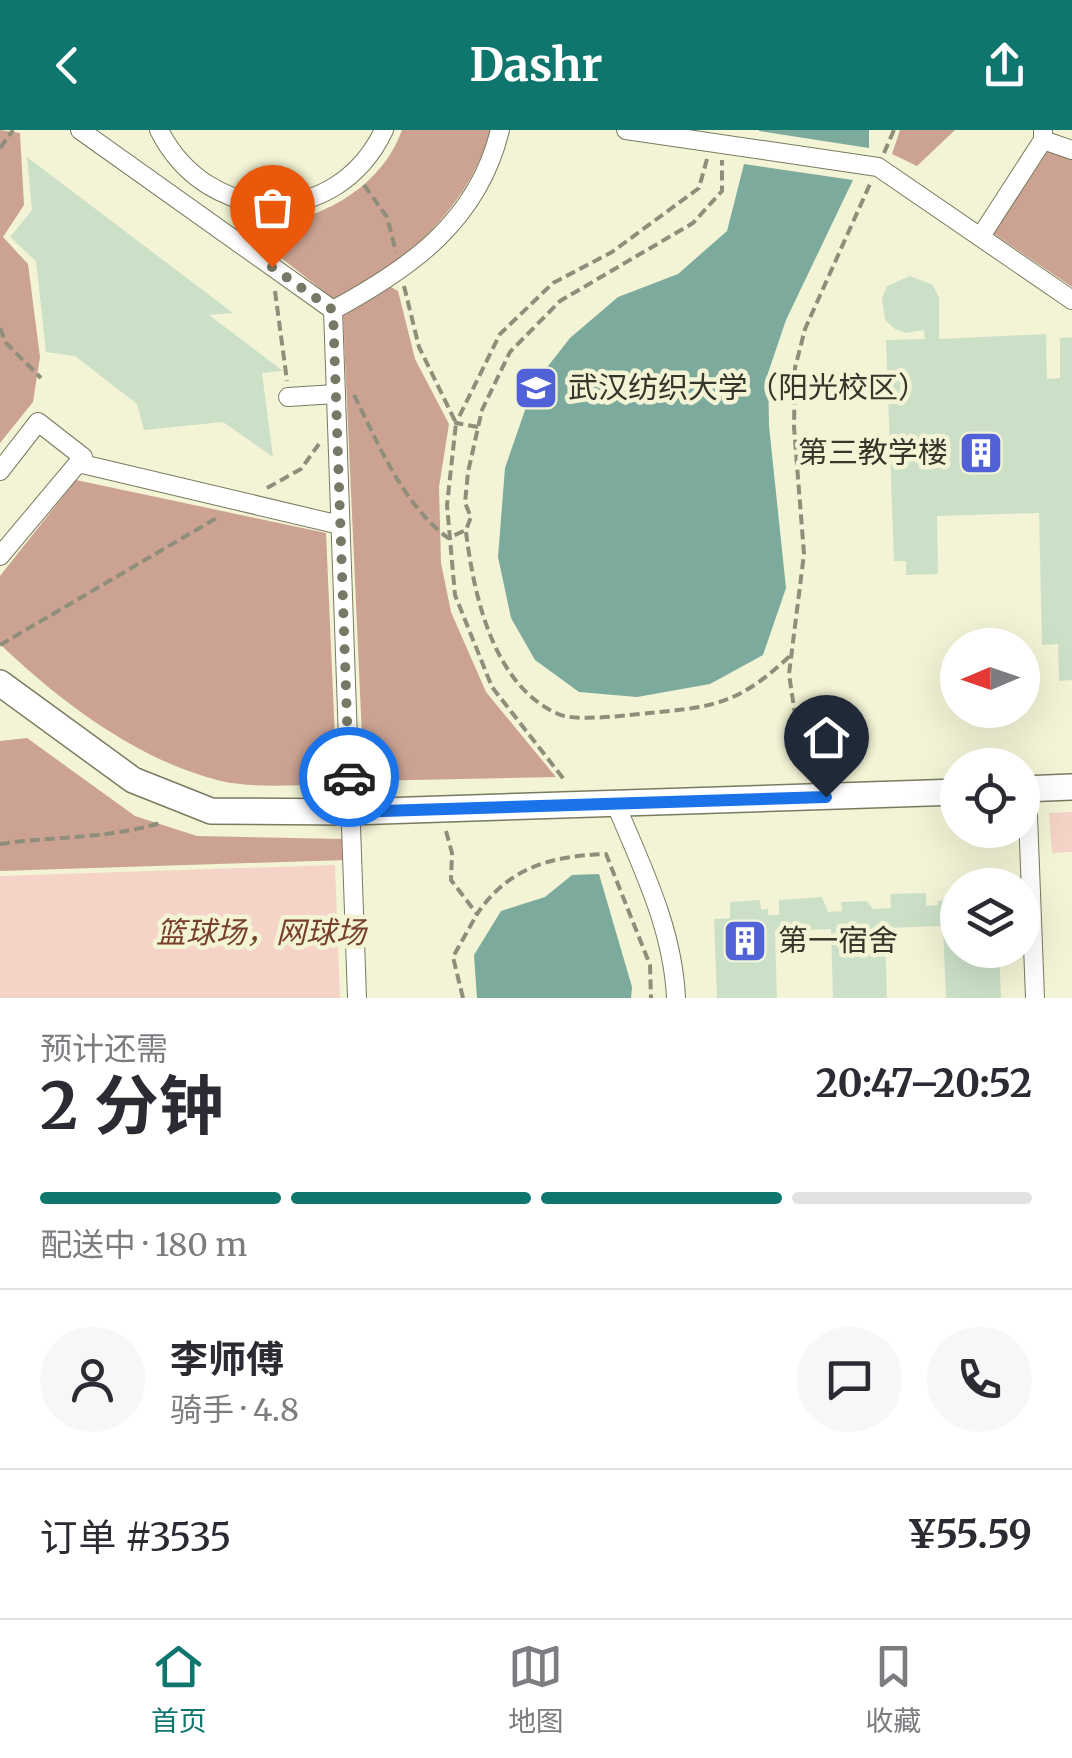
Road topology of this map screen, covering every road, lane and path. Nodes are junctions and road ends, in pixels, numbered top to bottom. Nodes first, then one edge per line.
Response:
1 (13, 130) edge
2 (80, 130) edge
3 (158, 130) edge
4 (384, 130) edge
5 (500, 130) edge
6 (626, 130) edge
7 (894, 130) edge
8 (1043, 135) edge
9 (717, 144) junction
10 (0, 148) edge
11 (1072, 150) edge
12 (878, 167) junction
13 (353, 170) junction
14 (981, 236) junction
15 (272, 267) junction
16 (401, 274) junction
17 (1072, 300) edge
18 (333, 310) junction
19 (0, 328) edge
20 (41, 378) dead end
21 (288, 390) joint
22 (344, 394) junction
23 (456, 424) junction
24 (478, 427) junction
25 (318, 430) dead end
26 (78, 464) junction
27 (0, 471) edge
28 (242, 502) junction
29 (340, 525) junction
30 (466, 530) junction
31 (448, 538) junction
32 (0, 556) edge
33 (0, 645) edge
34 (792, 654) junction
35 (0, 683) edge
36 (1072, 788) edge
37 (1040, 789) edge
38 (940, 793) edge
39 (826, 797) junction
40 (616, 805) junction
41 (584, 806) junction
42 (440, 810) junction
43 (350, 812) junction
44 (160, 822) dead end
45 (0, 844) edge
46 (1028, 848) edge
47 (477, 914) junction
48 (357, 998) edge
49 (462, 998) edge
50 (651, 998) edge
51 (676, 998) edge
52 (1035, 998) edge

1 - 10 path
2 - 15 street
3 - 13 street
4 - 13 street
5 - 16 street
6 - 9 street
7 - 12 path
8 - 11 street
8 - 14 street
9 - 12 street
9 - 23 path
9 - 24 path
12 - 14 street
12 - 34 path
13 - 16 path
14 - 17 street
15 - 18 street
15 - 21 path
16 - 18 street
16 - 23 path
18 - 22 street
19 - 20 path
21 - 22 street
22 - 29 street
22 - 31 path
23 - 24 path
23 - 31 path
24 - 30 path
25 - 28 path
26 - 27 street
26 - 28 street
26 - 32 street
28 - 29 street
28 - 33 path
29 - 43 street
30 - 31 path
30 - 34 path
31 - 41 path
34 - 39 path
35 - 43 main road
36 - 37 main road
38 - 39 main road
39 - 40 main road
40 - 41 main road
40 - 51 street
41 - 42 main road
42 - 43 main road
42 - 47 path
43 - 48 street
44 - 45 path
46 - 52 street
47 - 49 path
47 - 50 path

